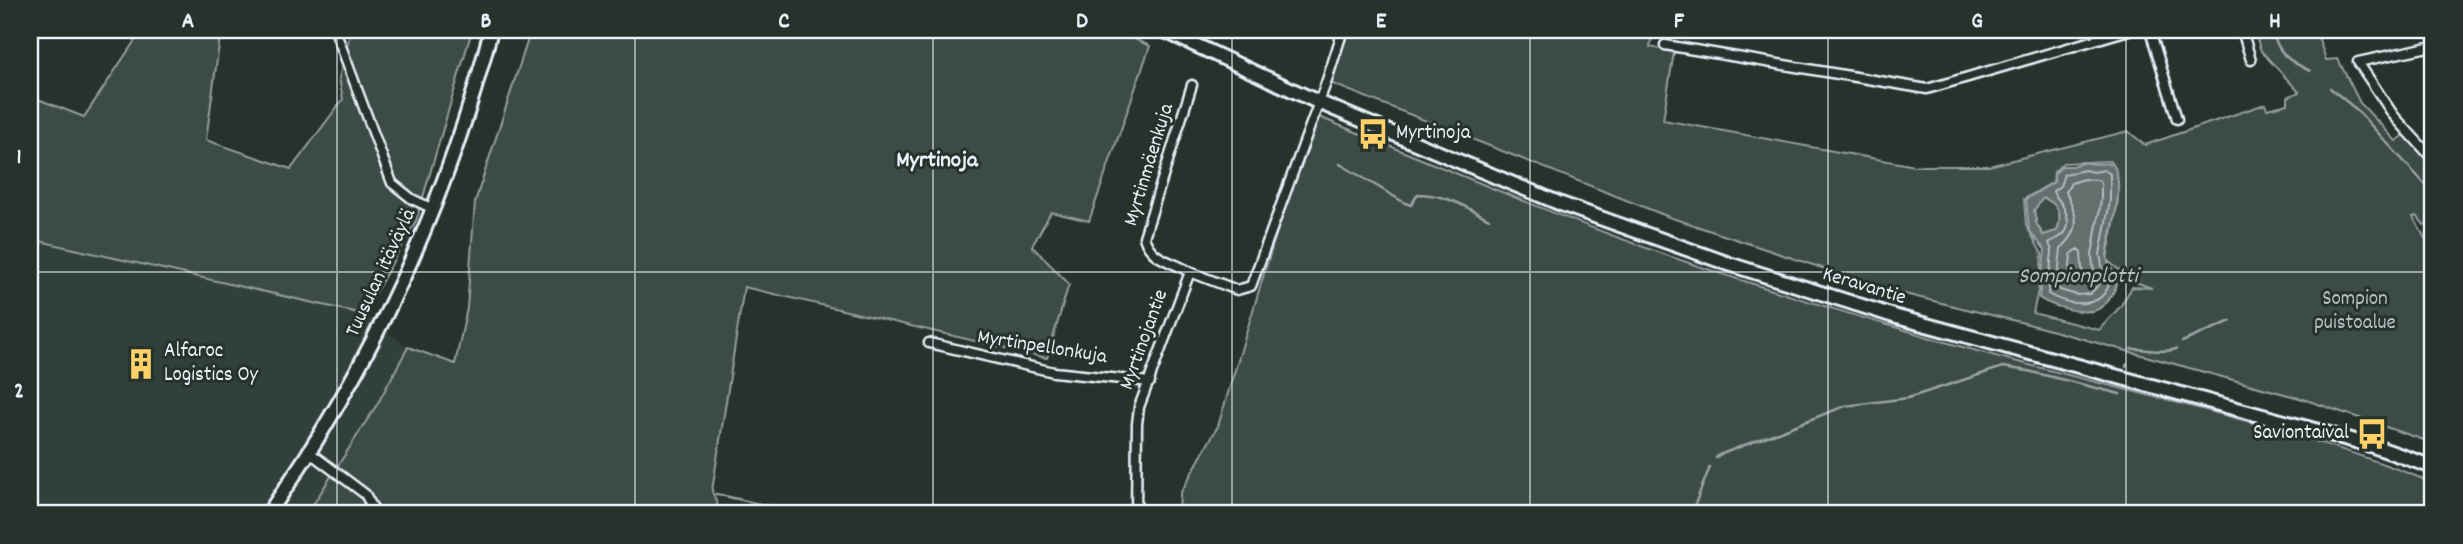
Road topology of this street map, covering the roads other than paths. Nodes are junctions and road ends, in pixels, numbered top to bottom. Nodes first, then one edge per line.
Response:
1 (335, 30) edge
2 (491, 30) edge
3 (1163, 30) edge
4 (1343, 30) edge
5 (2129, 30) edge
6 (2150, 30) edge
7 (2242, 30) edge
8 (1665, 46) dead end
9 (2433, 47) edge
10 (2251, 60) dead end
11 (1192, 85) dead end
12 (1318, 102) junction
13 (2177, 119) dead end
14 (2433, 159) edge
15 (433, 209) junction
16 (1190, 272) junction
17 (929, 344) dead end
18 (1150, 382) junction
19 (309, 452) junction
20 (2433, 468) edge
21 (268, 514) edge
22 (376, 514) edge
23 (1136, 514) edge

1 - 15 street
2 - 15 main road, Tuusulan itäväylä
3 - 12 main road, Keravantie
4 - 12 street
5 - 8 street
6 - 13 street
7 - 10 street
9 - 14 street
11 - 16 street, Myrtinmäenkuja
12 - 16 street, Myrtinojantie
12 - 20 main road, Keravantie
15 - 19 main road, Tuusulan itäväylä
16 - 18 street, Myrtinojantie
17 - 18 street, Myrtinpellonkuja
18 - 23 street, Myrtinojantie
19 - 21 main road, Tuusulan itäväylä
19 - 22 street

